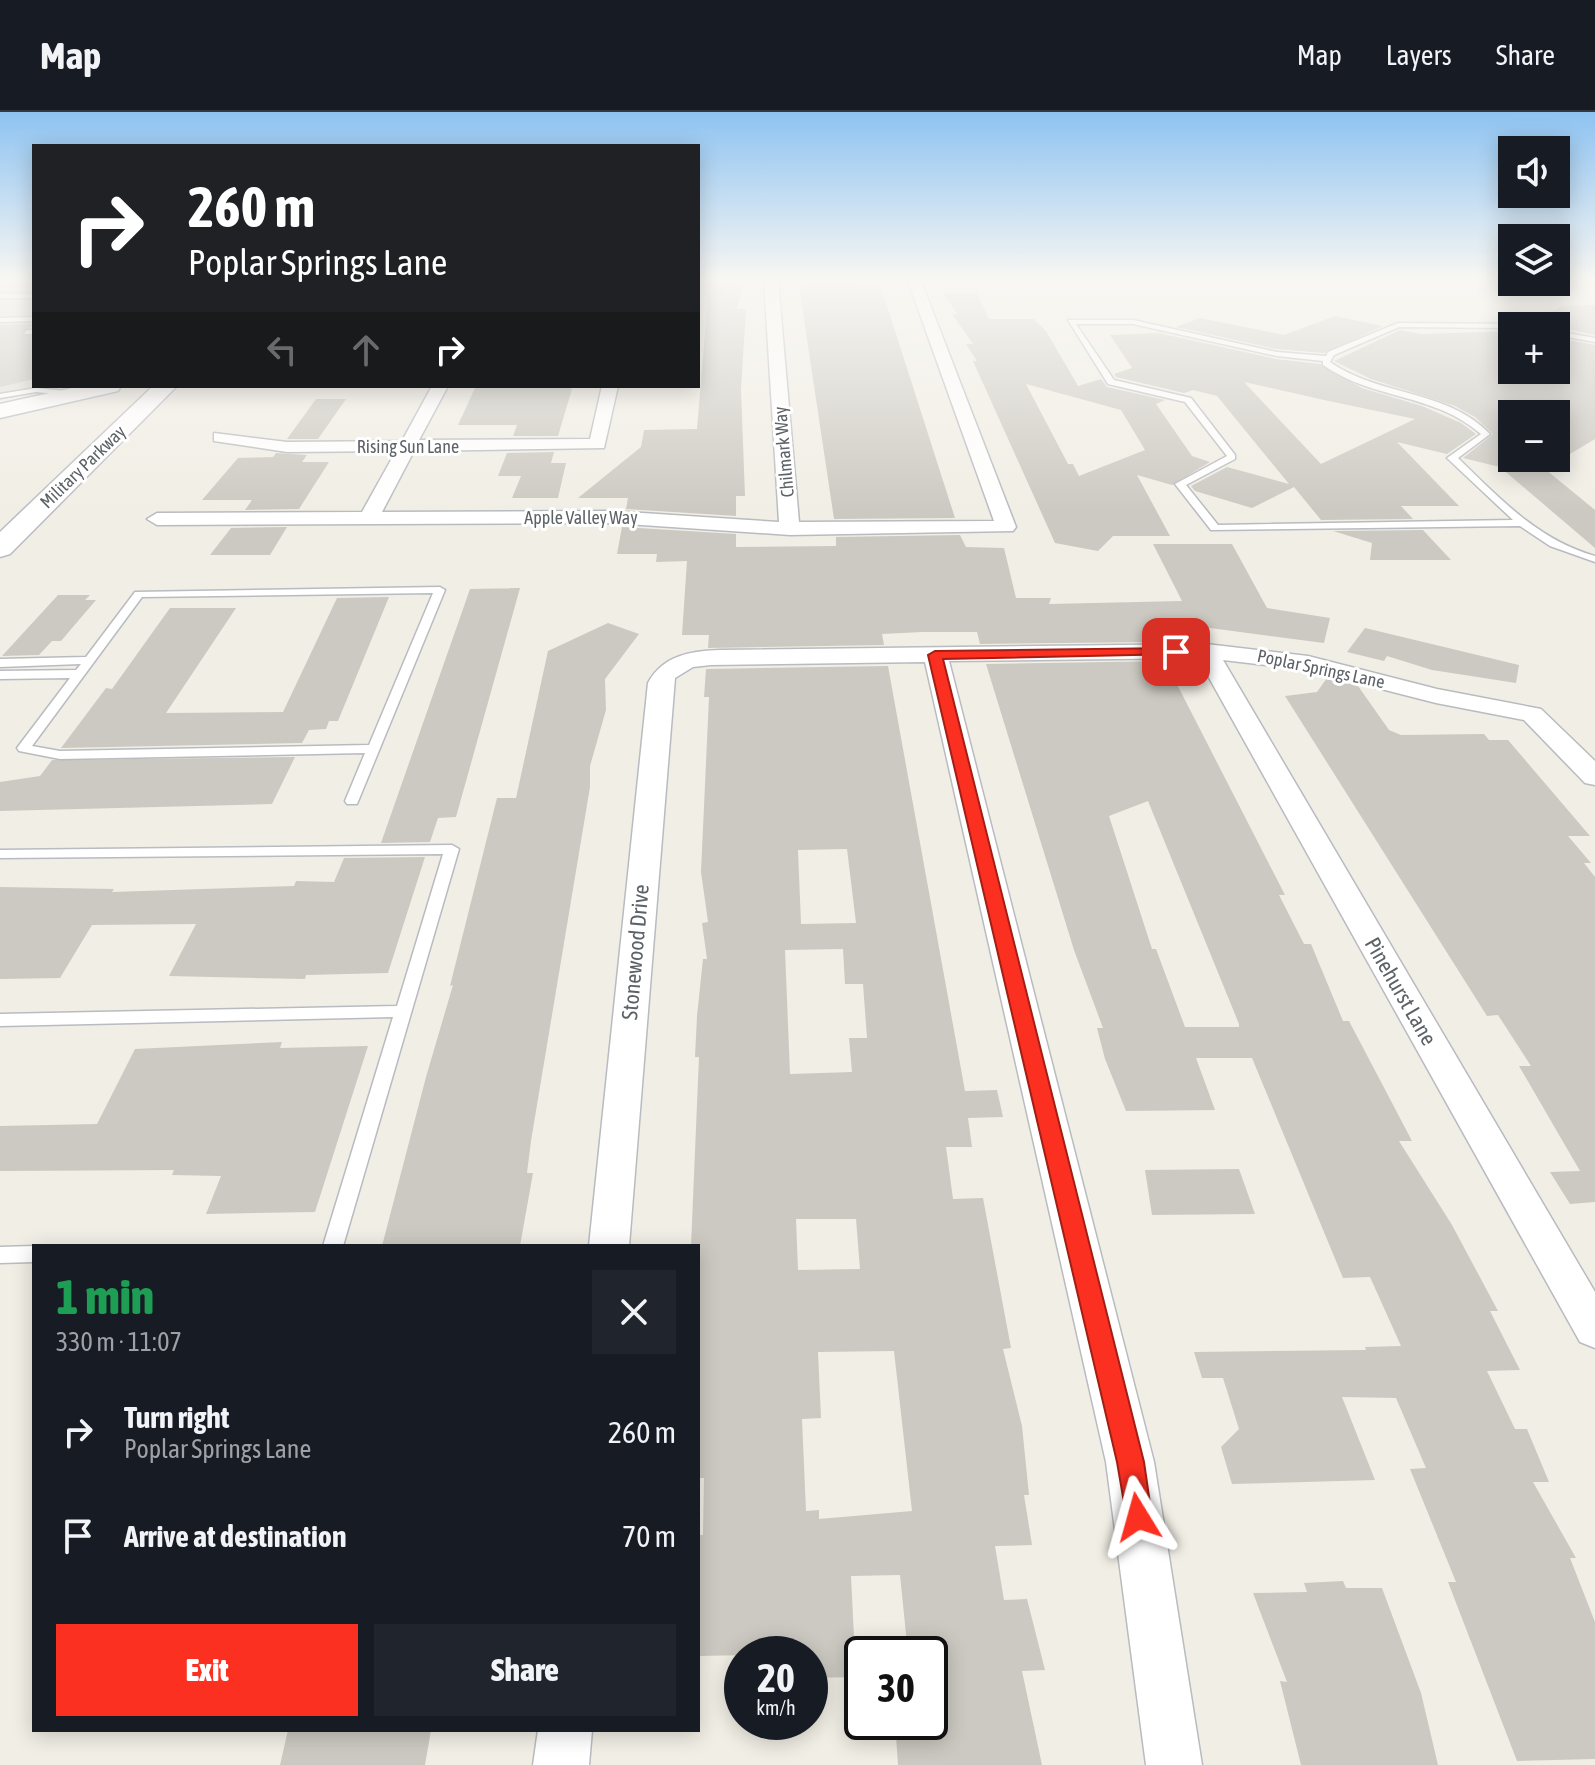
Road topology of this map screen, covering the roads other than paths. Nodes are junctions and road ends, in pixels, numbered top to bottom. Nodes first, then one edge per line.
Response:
1 (777, 358) edge
2 (944, 358) edge
3 (1095, 358) edge
4 (1319, 358) edge
5 (1328, 359) joint
6 (129, 388) edge
7 (164, 388) edge
8 (439, 388) edge
9 (610, 388) edge
10 (76, 394) junction
11 (0, 396) edge
12 (110, 397) edge
13 (0, 411) edge
14 (220, 437) dead end
15 (407, 447) junction
16 (157, 519) dead end
17 (368, 519) junction
18 (1524, 523) junction
19 (790, 529) junction
20 (0, 548) edge
21 (1595, 559) edge
22 (1206, 651) junction
23 (935, 655) junction
24 (89, 660) junction
25 (0, 663) edge
26 (676, 665) joint
27 (79, 674) junction
28 (0, 675) edge
29 (374, 749) junction
30 (1595, 777) edge
31 (352, 801) dead end
32 (0, 854) edge
33 (403, 1011) junction
34 (0, 1020) edge
35 (334, 1244) edge
36 (609, 1244) edge
37 (32, 1254) edge
38 (0, 1255) edge
39 (1595, 1330) edge
40 (565, 1732) edge
41 (561, 1765) edge
42 (1174, 1765) edge

1 - 19 street, Chilmark Way
2 - 19 street, Apple Valley Way
3 - 18 lane
4 - 5 lane
5 - 18 lane
6 - 12 main road, Military Parkway
7 - 20 main road, Military Parkway
8 - 15 street
9 - 15 street, Rising Sun Lane
10 - 11 lane
10 - 12 main road
10 - 13 main road
14 - 15 street, Rising Sun Lane
15 - 17 street
16 - 17 street, Apple Valley Way
17 - 19 street, Apple Valley Way
18 - 21 lane
22 - 23 street, Poplar Springs Lane
22 - 30 street, Poplar Springs Lane
22 - 39 street, Pinehurst Lane
23 - 26 street, Poplar Springs Lane
23 - 42 street
24 - 25 lane
24 - 27 lane
24 - 29 lane
26 - 36 street, Stonewood Drive
27 - 28 lane
27 - 29 lane
29 - 31 lane
32 - 33 lane
33 - 34 lane
33 - 35 lane
37 - 38 lane
40 - 41 street

